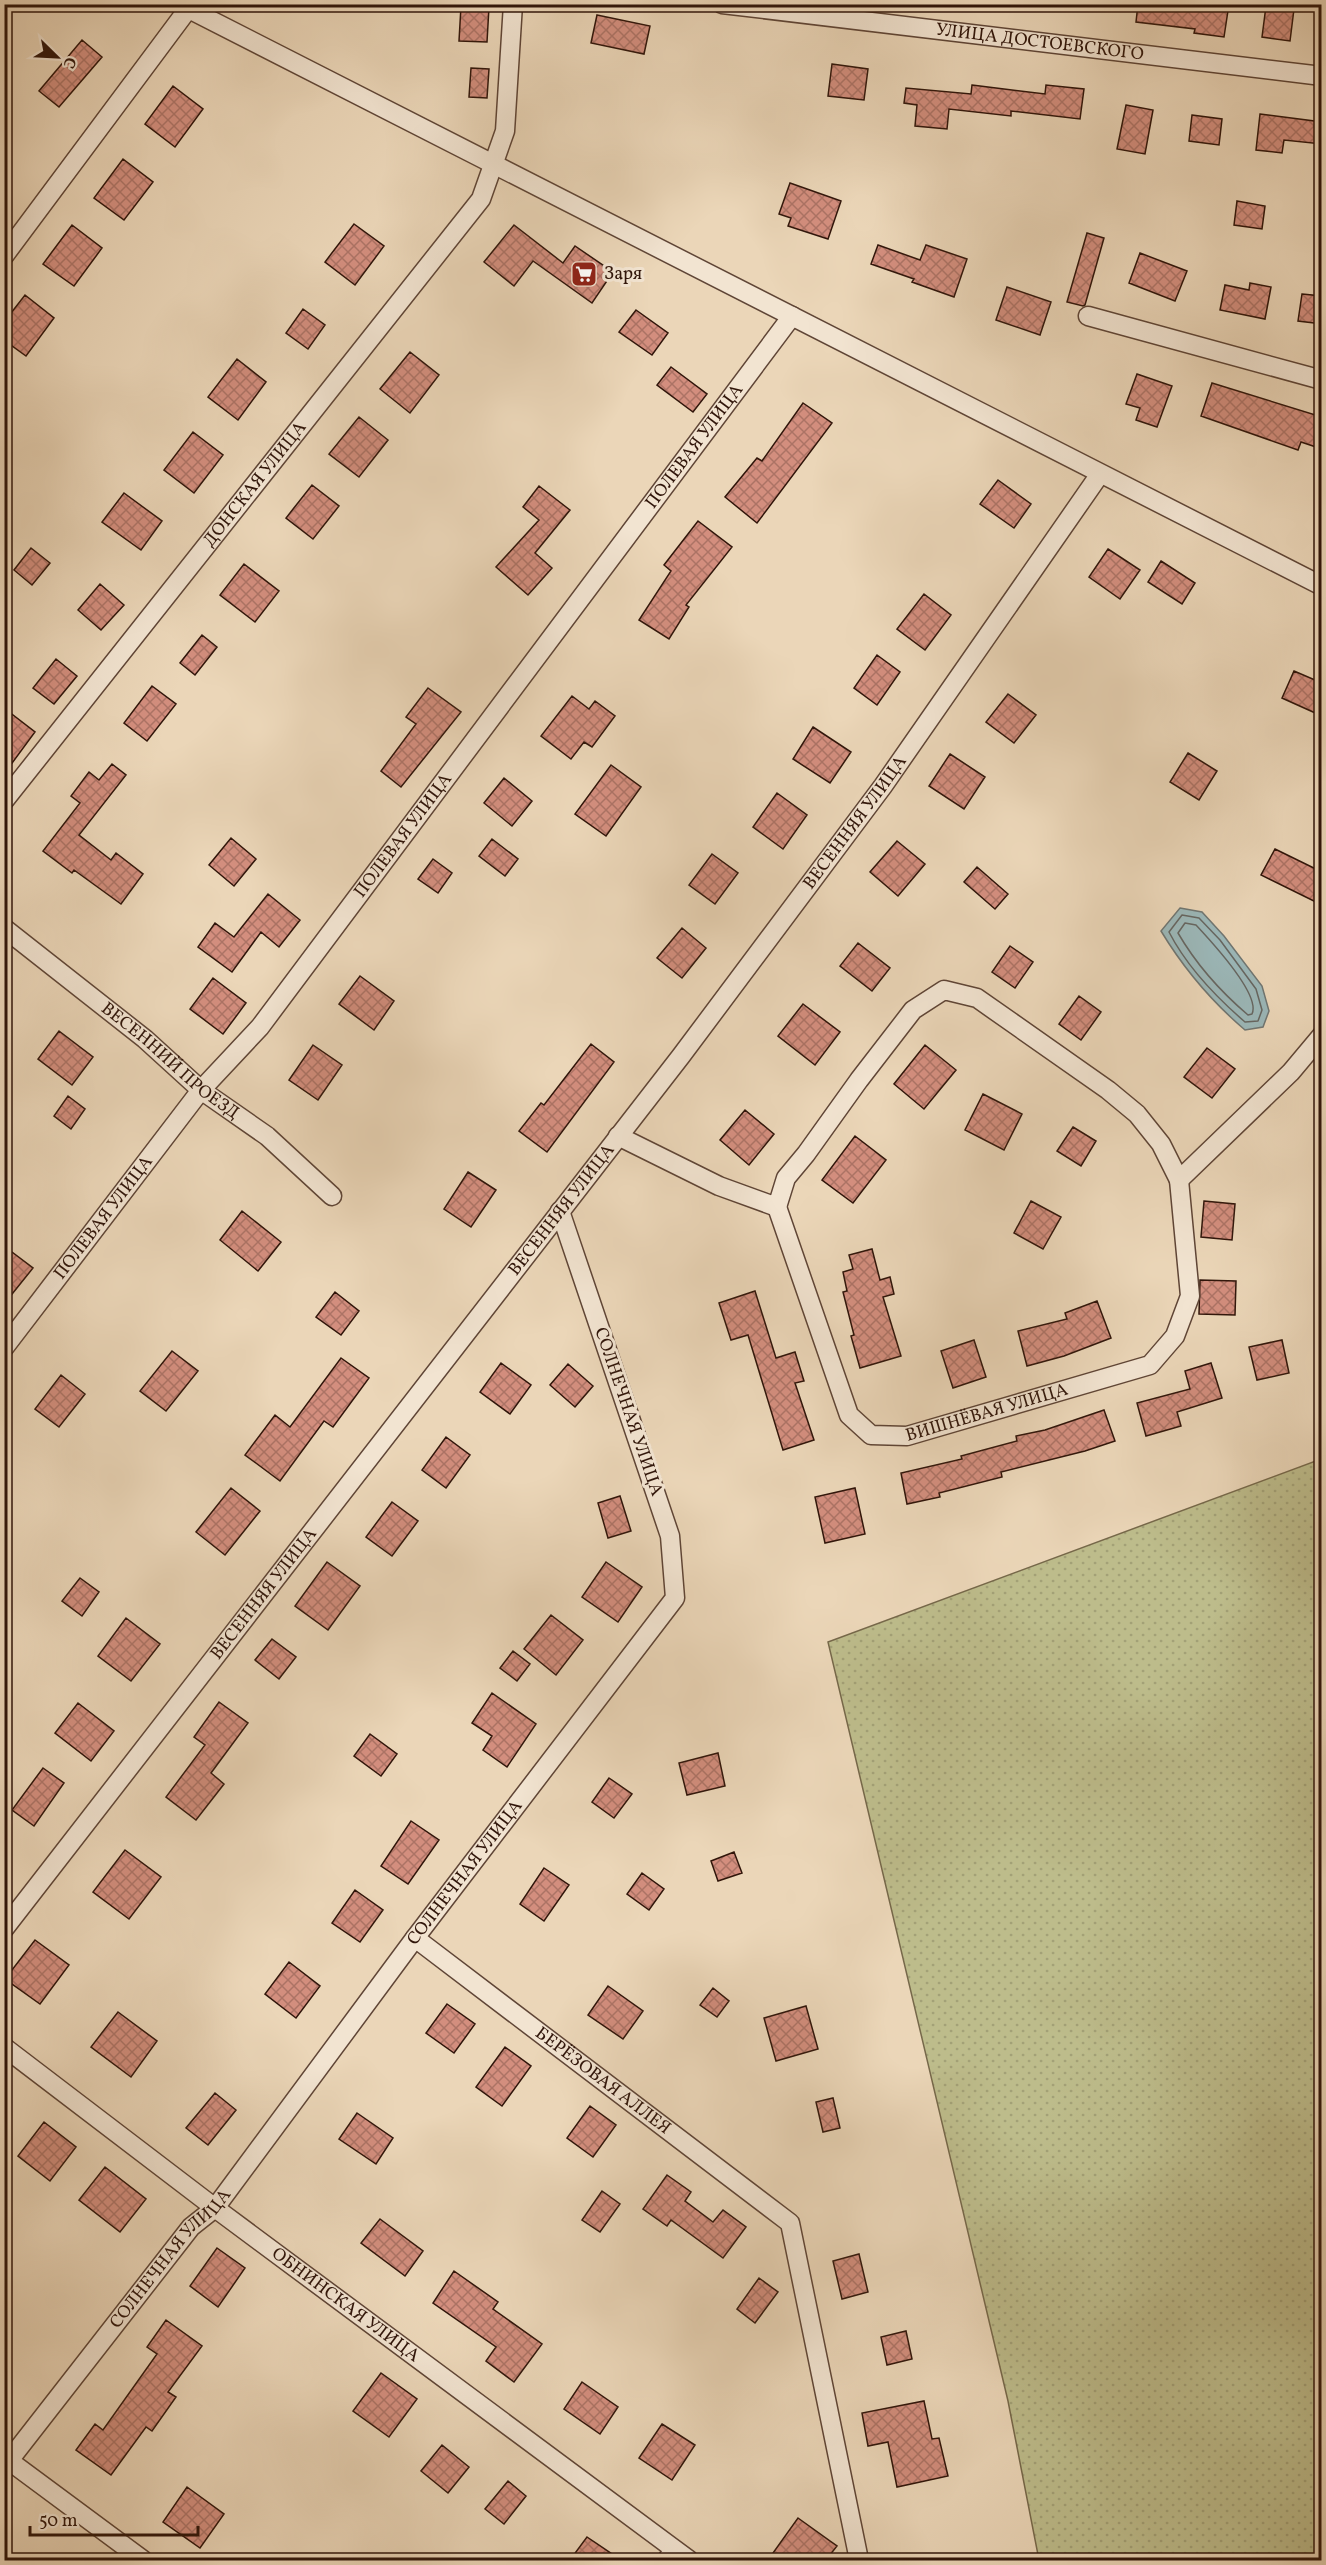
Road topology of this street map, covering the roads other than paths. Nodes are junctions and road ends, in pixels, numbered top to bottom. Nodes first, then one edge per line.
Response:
1 (513, 4) edge
2 (722, 4) edge
3 (183, 7) edge
4 (1322, 76) edge
5 (494, 165) junction
6 (4, 256) edge
7 (792, 316) junction
8 (1088, 316) dead end
9 (1322, 380) edge
10 (1100, 474) junction
11 (1322, 586) edge
12 (4, 801) edge
13 (4, 928) edge
14 (1322, 1035) edge
15 (201, 1090) junction
16 (618, 1136) junction
17 (1179, 1180) junction
18 (332, 1196) dead end
19 (777, 1207) junction
20 (560, 1211) junction
21 (4, 1348) edge
22 (4, 1929) edge
23 (415, 1938) junction
24 (4, 2047) edge
25 (215, 2208) junction
26 (6, 2462) edge
27 (666, 2554) edge
28 (143, 2560) edge
29 (689, 2560) edge
30 (859, 2560) edge

1 - 5 street, ДОНСКАЯ УЛИЦА
2 - 4 street, УЛИЦА ДОСТОЕВСКОГО
3 - 5 street
3 - 6 street
5 - 7 street
5 - 12 street, ДОНСКАЯ УЛИЦА
7 - 10 street
7 - 15 street, ПОЛЕВАЯ УЛИЦА
8 - 9 street
10 - 11 street
10 - 16 street, ВЕСЕННЯЯ УЛИЦА
13 - 15 street, ВЕСЕННИЙ ПРОЕЗД
14 - 17 street
15 - 18 street, ВЕСЕННИЙ ПРОЕЗД
15 - 21 street, ПОЛЕВАЯ УЛИЦА
16 - 19 street
16 - 20 street, ВЕСЕННЯЯ УЛИЦА
17 - 19 street
17 - 19 street, ВИШНЁВАЯ УЛИЦА
20 - 22 street, ВЕСЕННЯЯ УЛИЦА
20 - 23 street, СОЛНЕЧНАЯ УЛИЦА
23 - 25 street, СОЛНЕЧНАЯ УЛИЦА
23 - 30 street, БЕРЁЗОВАЯ АЛЛЕЯ
24 - 25 street, ОБНИНСКАЯ УЛИЦА
25 - 26 street, СОЛНЕЧНАЯ УЛИЦА
25 - 27 street, ОБНИНСКАЯ УЛИЦА
26 - 28 street
27 - 29 street, ОБНИНСКАЯ УЛИЦА

